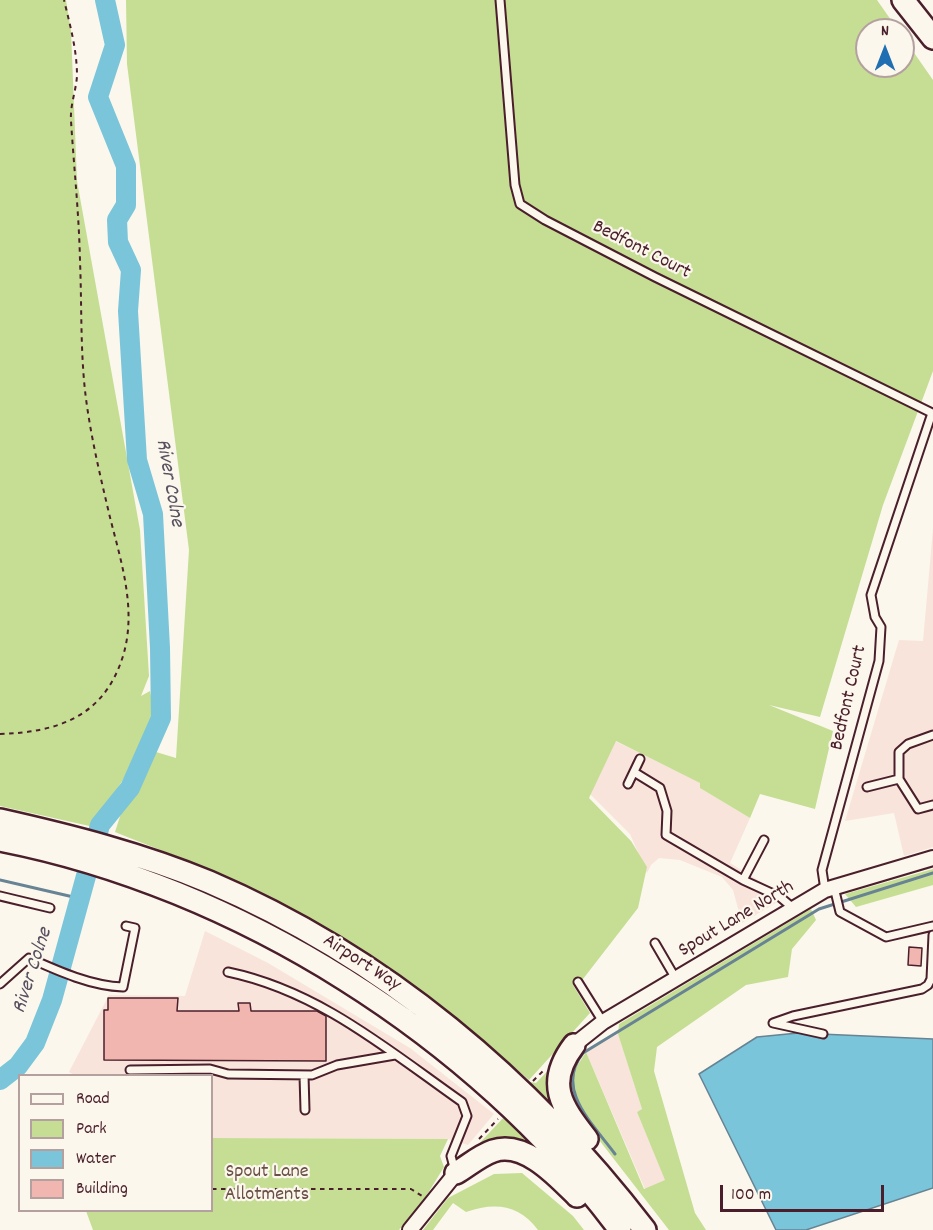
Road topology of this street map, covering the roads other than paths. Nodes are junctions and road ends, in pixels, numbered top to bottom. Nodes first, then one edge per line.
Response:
1 (500, 0) edge
2 (903, 0) edge
3 (920, 0) edge
4 (933, 16) edge
5 (933, 38) edge
6 (933, 412) edge
7 (933, 735) edge
8 (640, 759) dead end
9 (634, 772) junction
10 (899, 779) junction
11 (628, 784) dead end
12 (867, 787) dead end
13 (933, 805) edge
14 (0, 820) edge
15 (0, 840) edge
16 (764, 840) dead end
17 (80, 849) junction
18 (108, 858) junction
19 (933, 858) edge
20 (743, 880) junction
21 (832, 892) junction
22 (0, 896) edge
23 (50, 908) dead end
24 (793, 908) junction
25 (126, 926) dead end
26 (933, 926) edge
27 (933, 934) edge
28 (655, 943) dead end
29 (228, 972) dead end
30 (676, 979) junction
31 (578, 982) dead end
32 (0, 984) edge
33 (603, 1022) junction
34 (823, 1034) dead end
35 (574, 1045) joint
36 (395, 1055) junction
37 (130, 1070) dead end
38 (304, 1075) junction
39 (306, 1110) dead end
40 (456, 1173) junction
41 (617, 1227) edge
42 (410, 1230) edge
43 (646, 1230) edge

1 - 6 lane, Bedfont Court
2 - 5 main road
3 - 4 main road
6 - 21 lane, Bedfont Court
7 - 10 lane
8 - 9 lane
9 - 11 lane
9 - 20 lane
10 - 12 lane
10 - 13 lane
14 - 17 main road, Airport Way
15 - 17 main road, Airport Way
16 - 20 lane
17 - 18 main road, Airport Way
18 - 41 main road, Airport Way
18 - 43 main road, Airport Way
19 - 21 street, Spout Lane North
20 - 24 lane
21 - 24 street, Spout Lane North
21 - 26 lane, Bedfont Court
22 - 23 lane
24 - 30 street, Spout Lane North
25 - 32 lane
27 - 34 lane
28 - 30 lane
29 - 36 lane
30 - 33 street, Spout Lane North
31 - 33 lane
33 - 35 street, Spout Lane North
35 - 43 main road
36 - 38 lane
36 - 40 lane
37 - 38 lane
38 - 39 lane
40 - 41 main road
40 - 42 street

